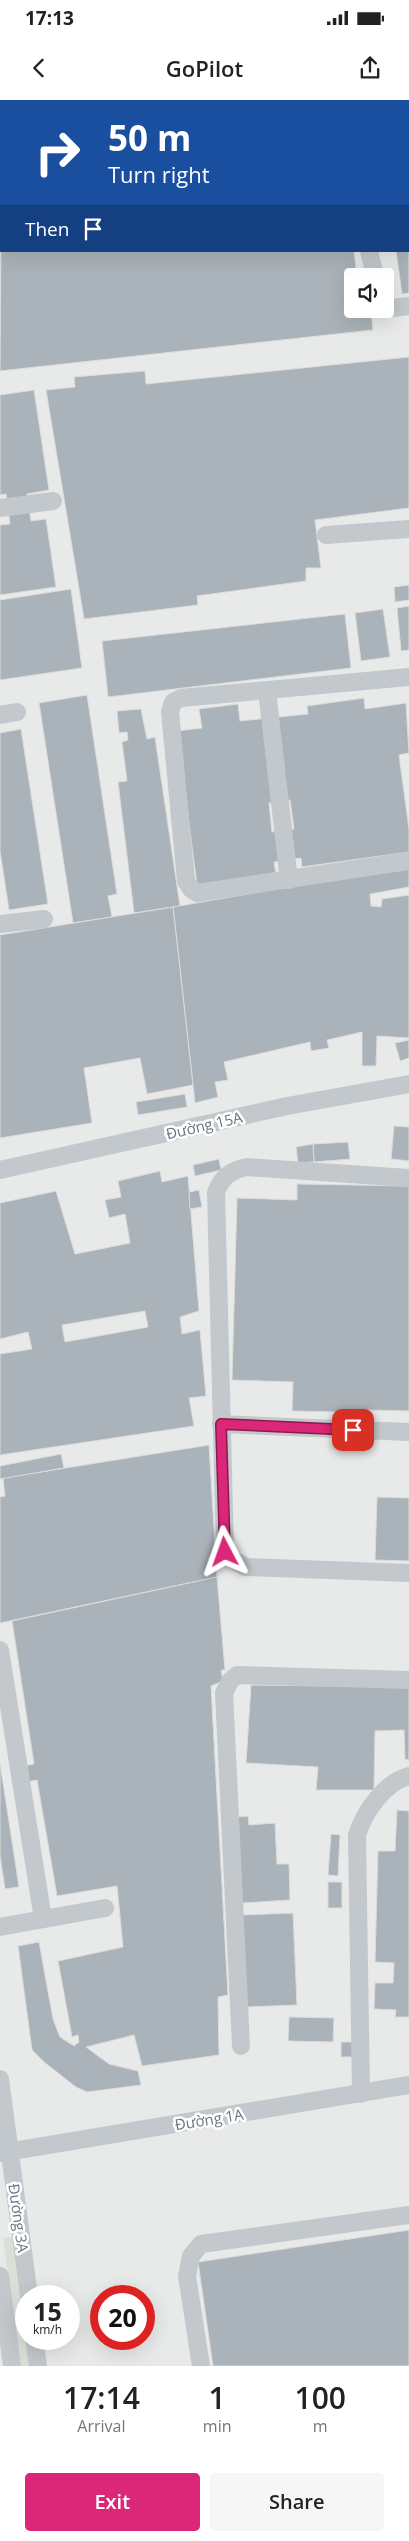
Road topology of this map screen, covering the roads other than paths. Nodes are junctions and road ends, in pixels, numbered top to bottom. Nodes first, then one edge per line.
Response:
1 (369, 252) edge
2 (373, 268) edge
3 (409, 306) edge
4 (394, 308) edge
5 (53, 501) dead end
6 (0, 508) edge
7 (409, 529) edge
8 (326, 535) dead end
9 (409, 677) edge
10 (267, 691) junction
11 (409, 860) edge
12 (289, 880) junction
13 (44, 919) dead end
14 (0, 924) edge
15 (409, 1084) edge
16 (0, 1170) edge
17 (409, 1178) edge
18 (221, 1424) junction
19 (409, 1432) edge
20 (409, 1573) edge
21 (0, 1650) edge
22 (409, 1680) edge
23 (6, 1724) edge
24 (409, 1776) edge
25 (106, 1908) dead end
26 (43, 1919) junction
27 (0, 1927) edge
28 (241, 2046) dead end
29 (0, 2080) edge
30 (409, 2085) edge
31 (361, 2094) junction
32 (5, 2152) edge
33 (409, 2215) edge
34 (0, 2280) edge
35 (27, 2285) edge
36 (36, 2350) edge
37 (12, 2366) edge
38 (38, 2366) edge
39 (201, 2366) edge

1 - 2 street
3 - 4 street
5 - 6 street
7 - 8 street
9 - 10 street
10 - 12 street
10 - 12 street
11 - 12 street
13 - 14 street
15 - 16 street, Đường 15A
17 - 18 street
18 - 19 street
18 - 20 street
21 - 23 street
22 - 28 street
23 - 26 street
24 - 31 street
25 - 26 street
26 - 27 street
29 - 32 street, Đường 3A
30 - 31 street, Đường 1A
31 - 32 street, Đường 1A
32 - 35 street, Đường 3A
33 - 39 street
34 - 37 street
36 - 38 street

